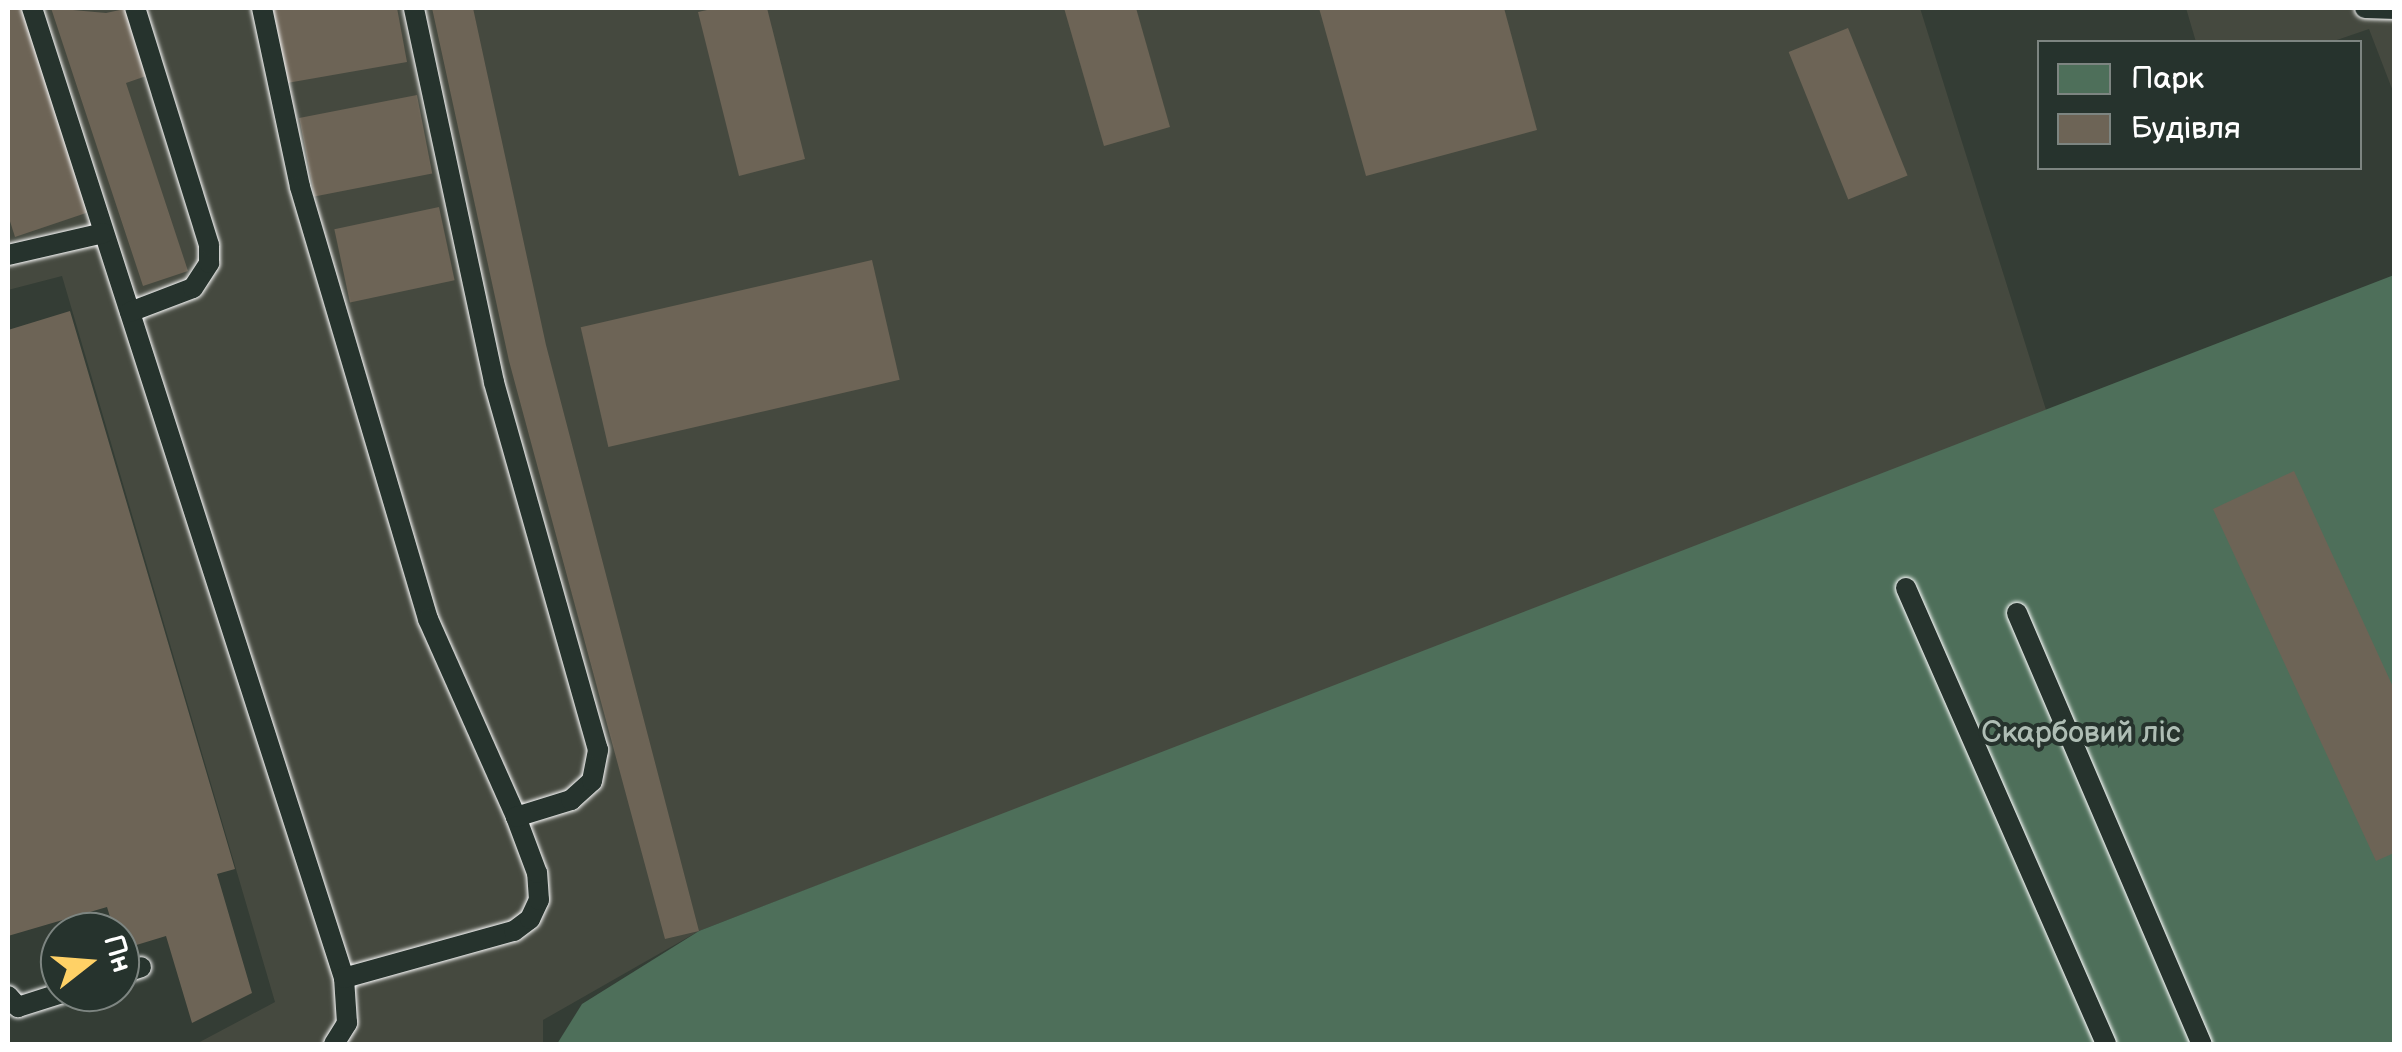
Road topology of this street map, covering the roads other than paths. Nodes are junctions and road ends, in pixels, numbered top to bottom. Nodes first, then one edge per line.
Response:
1 (32, 8) edge
2 (135, 8) edge
3 (262, 8) edge
4 (414, 8) edge
5 (2365, 8) edge
6 (2394, 9) edge
7 (104, 233) junction
8 (8, 255) edge
9 (130, 312) junction
10 (1906, 588) dead end
11 (2016, 614) dead end
12 (516, 816) junction
13 (344, 978) junction
14 (8, 996) edge
15 (40, 1000) edge
16 (334, 1044) edge
17 (2106, 1044) edge
18 (2202, 1044) edge

1 - 7 lane
2 - 9 lane
3 - 12 lane
4 - 12 lane
5 - 6 lane
7 - 8 lane
7 - 9 lane
9 - 13 lane
10 - 17 lane
11 - 18 lane
12 - 13 lane
13 - 16 lane
14 - 15 lane

